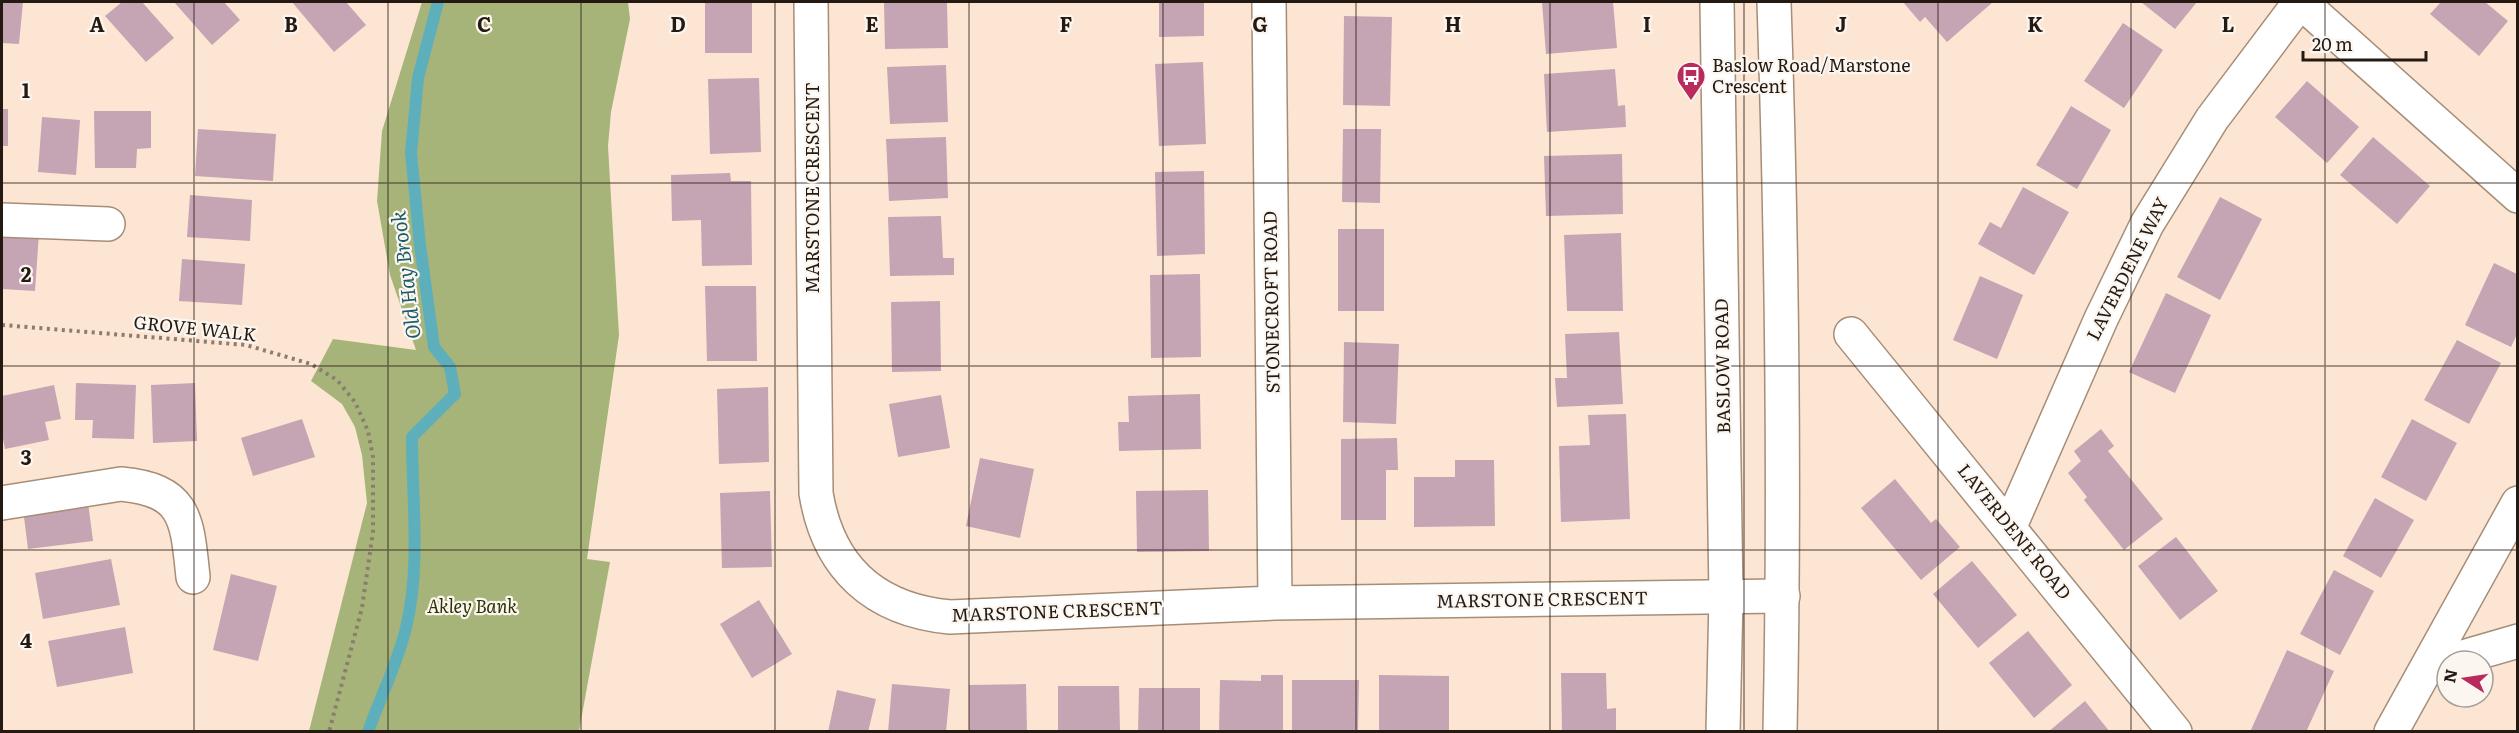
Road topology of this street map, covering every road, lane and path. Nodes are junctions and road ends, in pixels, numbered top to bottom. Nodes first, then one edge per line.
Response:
1 (811, 2) edge
2 (1269, 2) edge
3 (1717, 2) edge
4 (1774, 2) edge
5 (2301, 2) edge
6 (2517, 196) edge
7 (2, 220) edge
8 (108, 224) dead end
9 (2, 325) edge
10 (1851, 334) dead end
11 (2517, 502) edge
12 (2, 503) edge
13 (2010, 526) junction
14 (193, 577) dead end
15 (1783, 596) junction
16 (1726, 597) junction
17 (1275, 603) junction
18 (2517, 641) edge
19 (2448, 649) edge
20 (2489, 649) edge
21 (2435, 671) edge
22 (330, 732) edge
23 (1723, 732) edge
24 (1780, 732) edge
25 (2175, 732) edge
26 (2391, 732) edge

1 - 17 street, MARSTONE CRESCENT
2 - 17 street, STONECROFT ROAD
3 - 16 street, BASLOW ROAD
4 - 15 street
5 - 6 street
5 - 13 street, LAVERDENE WAY
7 - 8 street
9 - 22 path, GROVE WALK
10 - 13 street, LAVERDENE ROAD
11 - 19 street
12 - 14 street
13 - 25 street, LAVERDENE ROAD
15 - 16 street, MARSTONE CRESCENT
15 - 24 street
16 - 17 street, MARSTONE CRESCENT
16 - 23 street, BASLOW ROAD
18 - 20 street
21 - 26 street

